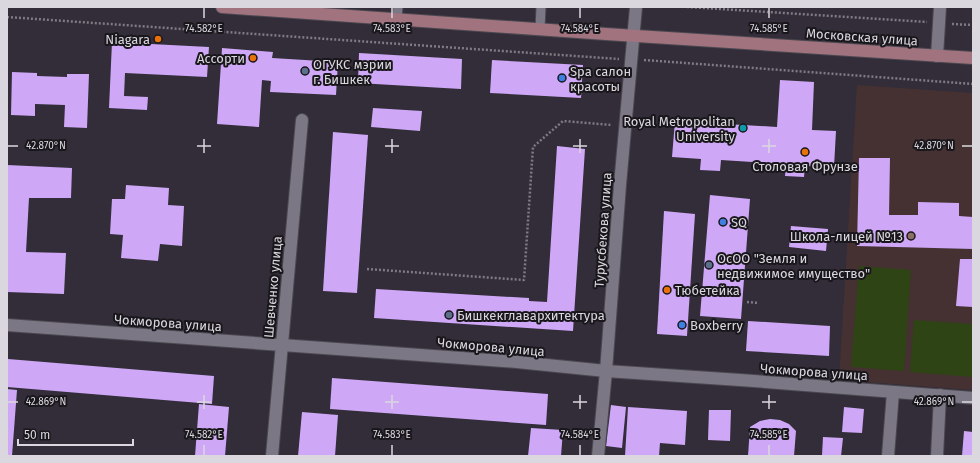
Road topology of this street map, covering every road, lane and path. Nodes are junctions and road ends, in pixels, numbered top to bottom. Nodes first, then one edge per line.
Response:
1 (222, 7) edge
2 (398, 7) edge
3 (541, 7) edge
4 (636, 7) edge
5 (687, 7) edge
6 (940, 7) edge
7 (7, 17) edge
8 (397, 19) junction
9 (939, 23) junction
10 (973, 25) edge
11 (540, 29) junction
12 (634, 36) junction
13 (937, 56) junction
14 (973, 58) edge
15 (632, 60) junction
16 (973, 84) edge
17 (302, 120) dead end
18 (625, 126) junction
19 (367, 269) dead end
20 (747, 302) dead end
21 (759, 303) dead end
22 (7, 325) edge
23 (282, 345) junction
24 (606, 371) junction
25 (893, 392) junction
26 (940, 396) junction
27 (973, 398) edge
28 (272, 456) edge
29 (598, 456) edge
30 (888, 456) edge
31 (937, 456) edge

1 - 8 main road, Московская улица
2 - 8 lane
3 - 11 lane
4 - 12 street, Турусбекова улица
5 - 9 path
6 - 9 street
7 - 15 path
8 - 11 main road, Московская улица
9 - 10 path
9 - 13 street
11 - 12 main road, Московская улица
12 - 13 main road, Московская улица
12 - 15 street, Турусбекова улица
13 - 14 main road, Московская улица
15 - 16 path
15 - 18 street, Турусбекова улица
17 - 23 street, Шевченко улица
18 - 19 path
18 - 24 street, Турусбекова улица
20 - 21 path
22 - 23 street, Чокморова улица
23 - 24 street, Чокморова улица
23 - 28 street, Шевченко улица
24 - 25 street, Чокморова улица
24 - 29 street, Турусбекова улица
25 - 26 street, Чокморова улица
25 - 30 street
26 - 27 street, Чокморова улица
26 - 31 street

